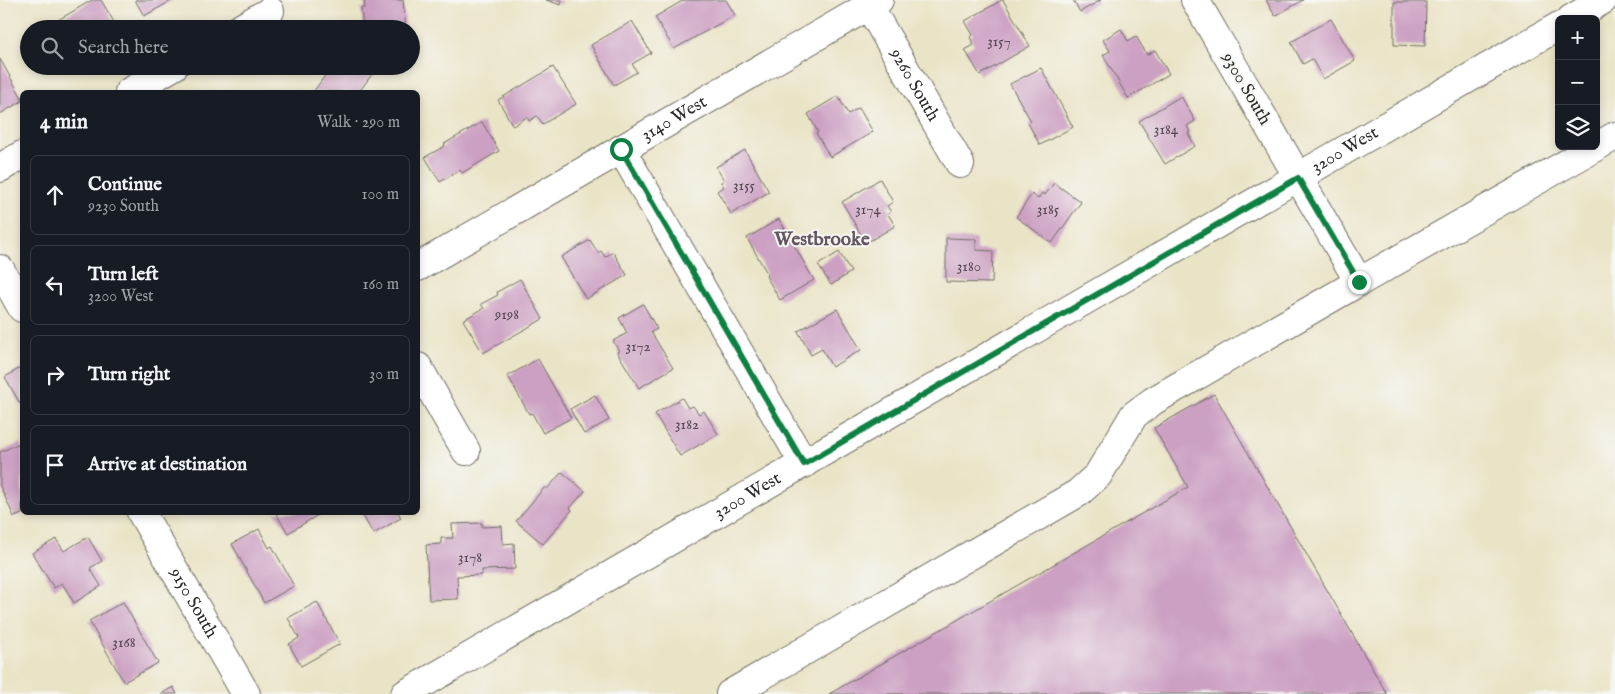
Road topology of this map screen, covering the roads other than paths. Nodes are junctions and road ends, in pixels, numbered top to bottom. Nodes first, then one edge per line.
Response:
1 (1195, 0) edge
2 (1603, 0) edge
3 (874, 3) edge
4 (270, 11) dead end
5 (1578, 15) edge
6 (254, 20) edge
7 (1555, 28) edge
8 (158, 75) edge
9 (132, 90) edge
10 (1615, 136) edge
11 (621, 149) junction
12 (20, 155) edge
13 (960, 164) dead end
14 (0, 168) edge
15 (1298, 178) junction
16 (420, 266) edge
17 (0, 269) edge
18 (1359, 282) junction
19 (20, 304) edge
20 (420, 370) edge
21 (466, 451) dead end
22 (804, 464) junction
23 (143, 515) edge
24 (246, 694) edge
25 (405, 694) edge
26 (730, 694) edge

1 - 15 street, 9300 South
2 - 5 street
3 - 11 street, 3140 West
3 - 13 street, 9260 South
4 - 6 street
7 - 15 street, 3200 West
8 - 9 street
10 - 18 street
11 - 16 street, 3140 West
11 - 22 street
12 - 14 street
15 - 18 street, 9300 South
15 - 22 street, 3200 West
17 - 19 street
18 - 26 street
20 - 21 street
22 - 25 street, 3200 West
23 - 24 street, 9150 South

